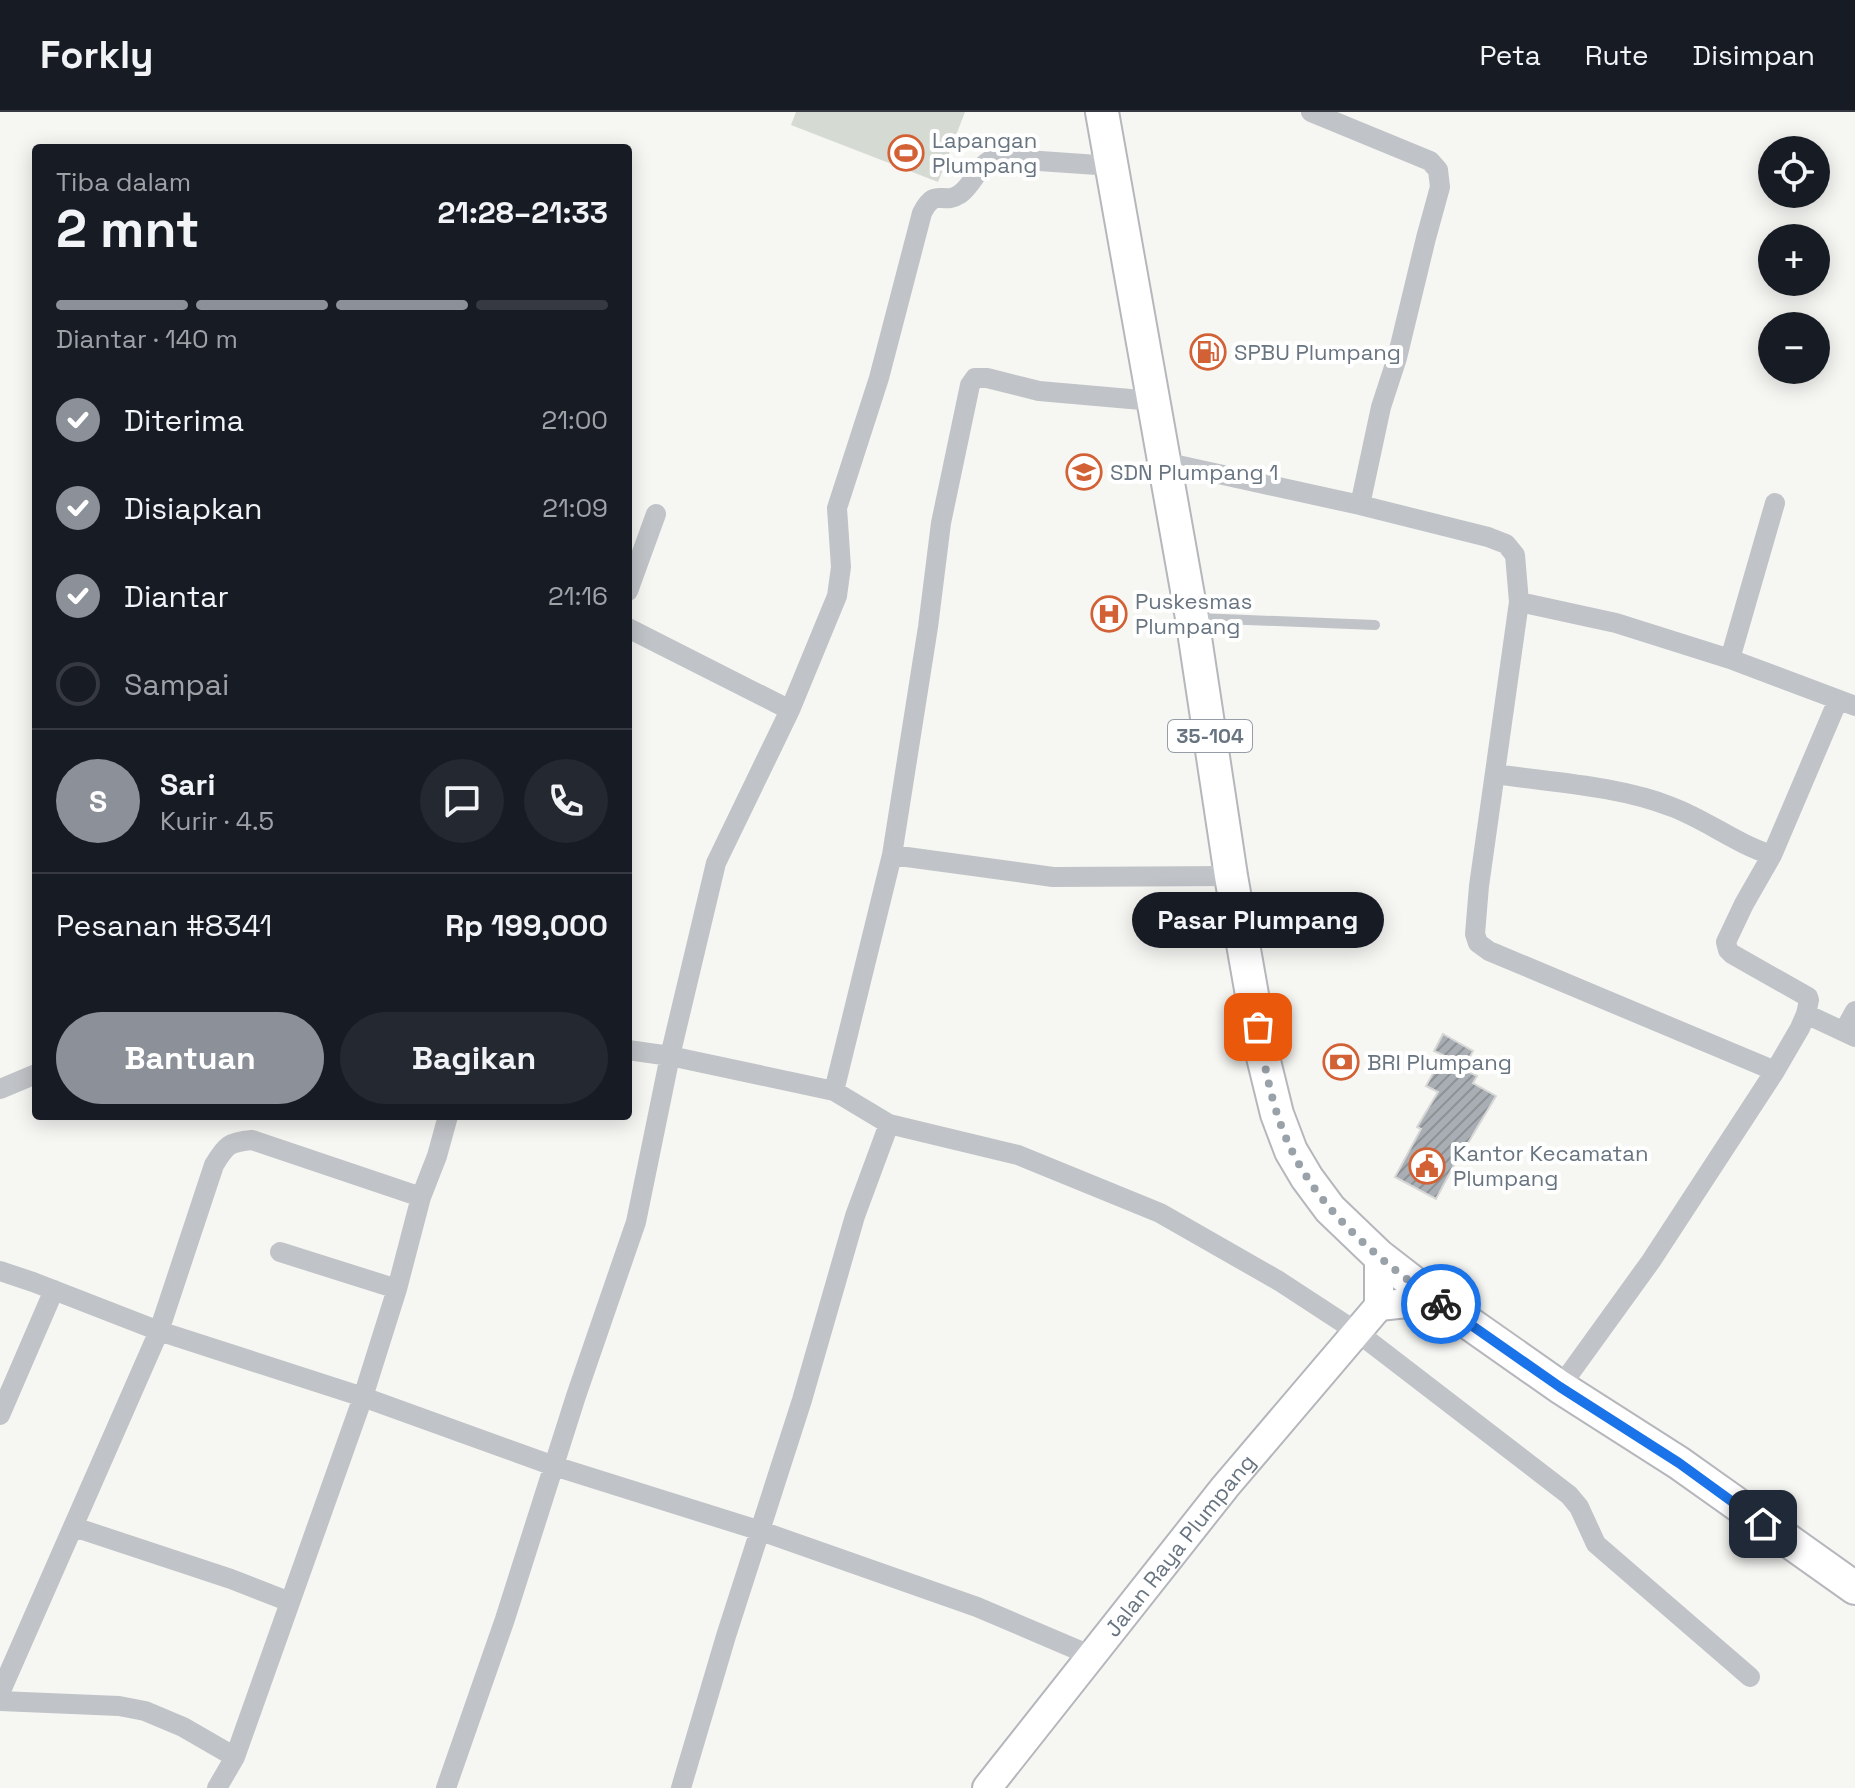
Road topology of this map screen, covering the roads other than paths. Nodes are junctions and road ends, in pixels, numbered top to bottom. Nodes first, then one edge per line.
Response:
1 (1102, 112) edge
2 (1311, 112) edge
3 (1112, 166) junction
4 (1153, 401) junction
5 (1164, 462) junction
6 (1775, 503) dead end
7 (1360, 505) junction
8 (656, 514) dead end
9 (632, 580) edge
10 (1519, 602) junction
11 (1192, 618) junction
12 (1375, 625) dead end
13 (632, 630) edge
14 (1730, 659) junction
15 (1847, 703) edge
16 (790, 710) junction
17 (1495, 774) junction
18 (892, 855) junction
19 (1772, 855) junction
20 (1231, 876) junction
21 (1855, 1011) edge
22 (1806, 1014) junction
23 (1849, 1034) edge
24 (632, 1051) edge
25 (670, 1056) junction
26 (1775, 1071) junction
27 (32, 1076) edge
28 (0, 1089) edge
29 (834, 1091) junction
30 (447, 1120) edge
31 (889, 1124) junction
32 (421, 1197) junction
33 (280, 1252) dead end
34 (1379, 1256) junction
35 (0, 1271) edge
36 (397, 1289) junction
37 (54, 1290) junction
38 (1436, 1300) junction
39 (1379, 1306) junction
40 (159, 1331) junction
41 (1357, 1332) junction
42 (1560, 1387) junction
43 (363, 1397) junction
44 (0, 1415) edge
45 (554, 1466) junction
46 (74, 1527) junction
47 (761, 1531) junction
48 (1851, 1577) edge
49 (290, 1602) junction
50 (1092, 1656) junction
51 (1750, 1677) dead end
52 (0, 1693) edge
53 (0, 1701) edge
54 (235, 1757) junction
55 (217, 1788) edge
56 (446, 1788) edge
57 (681, 1788) edge
58 (987, 1788) edge

1 - 3 main road, 35-104
2 - 7 street
3 - 4 main road, 35-104
3 - 16 street
4 - 5 main road, 35-104
4 - 18 street
5 - 7 street
5 - 11 main road, 35-104
6 - 14 street
7 - 10 street
8 - 9 street
10 - 14 street
10 - 17 street
11 - 12 lane
11 - 20 main road, 35-104
13 - 16 street
14 - 15 street
15 - 19 street
16 - 25 street
17 - 19 street
17 - 26 street
18 - 20 street
18 - 29 street
19 - 22 street
20 - 34 main road, 35-104
21 - 23 street
22 - 23 street
22 - 26 street
24 - 25 street
25 - 29 street
25 - 45 street
26 - 42 street
27 - 28 street
29 - 31 street
30 - 32 street
31 - 41 street
31 - 47 street
32 - 36 street
32 - 40 street
33 - 36 street
34 - 38 main road, 35-104
34 - 39 street
35 - 37 street
36 - 43 street
37 - 40 street
37 - 44 street
38 - 39 street
38 - 42 main road, 35-104
39 - 41 street, Jalan Raya Plumpang
40 - 43 street
40 - 46 street
41 - 50 street, Jalan Raya Plumpang
41 - 51 street
42 - 48 main road, 35-104
43 - 45 street
43 - 49 street
45 - 47 street
45 - 56 street
46 - 49 street
46 - 52 street
47 - 50 street
47 - 57 street
49 - 54 street
50 - 58 street, Jalan Raya Plumpang
53 - 54 street
54 - 55 street

